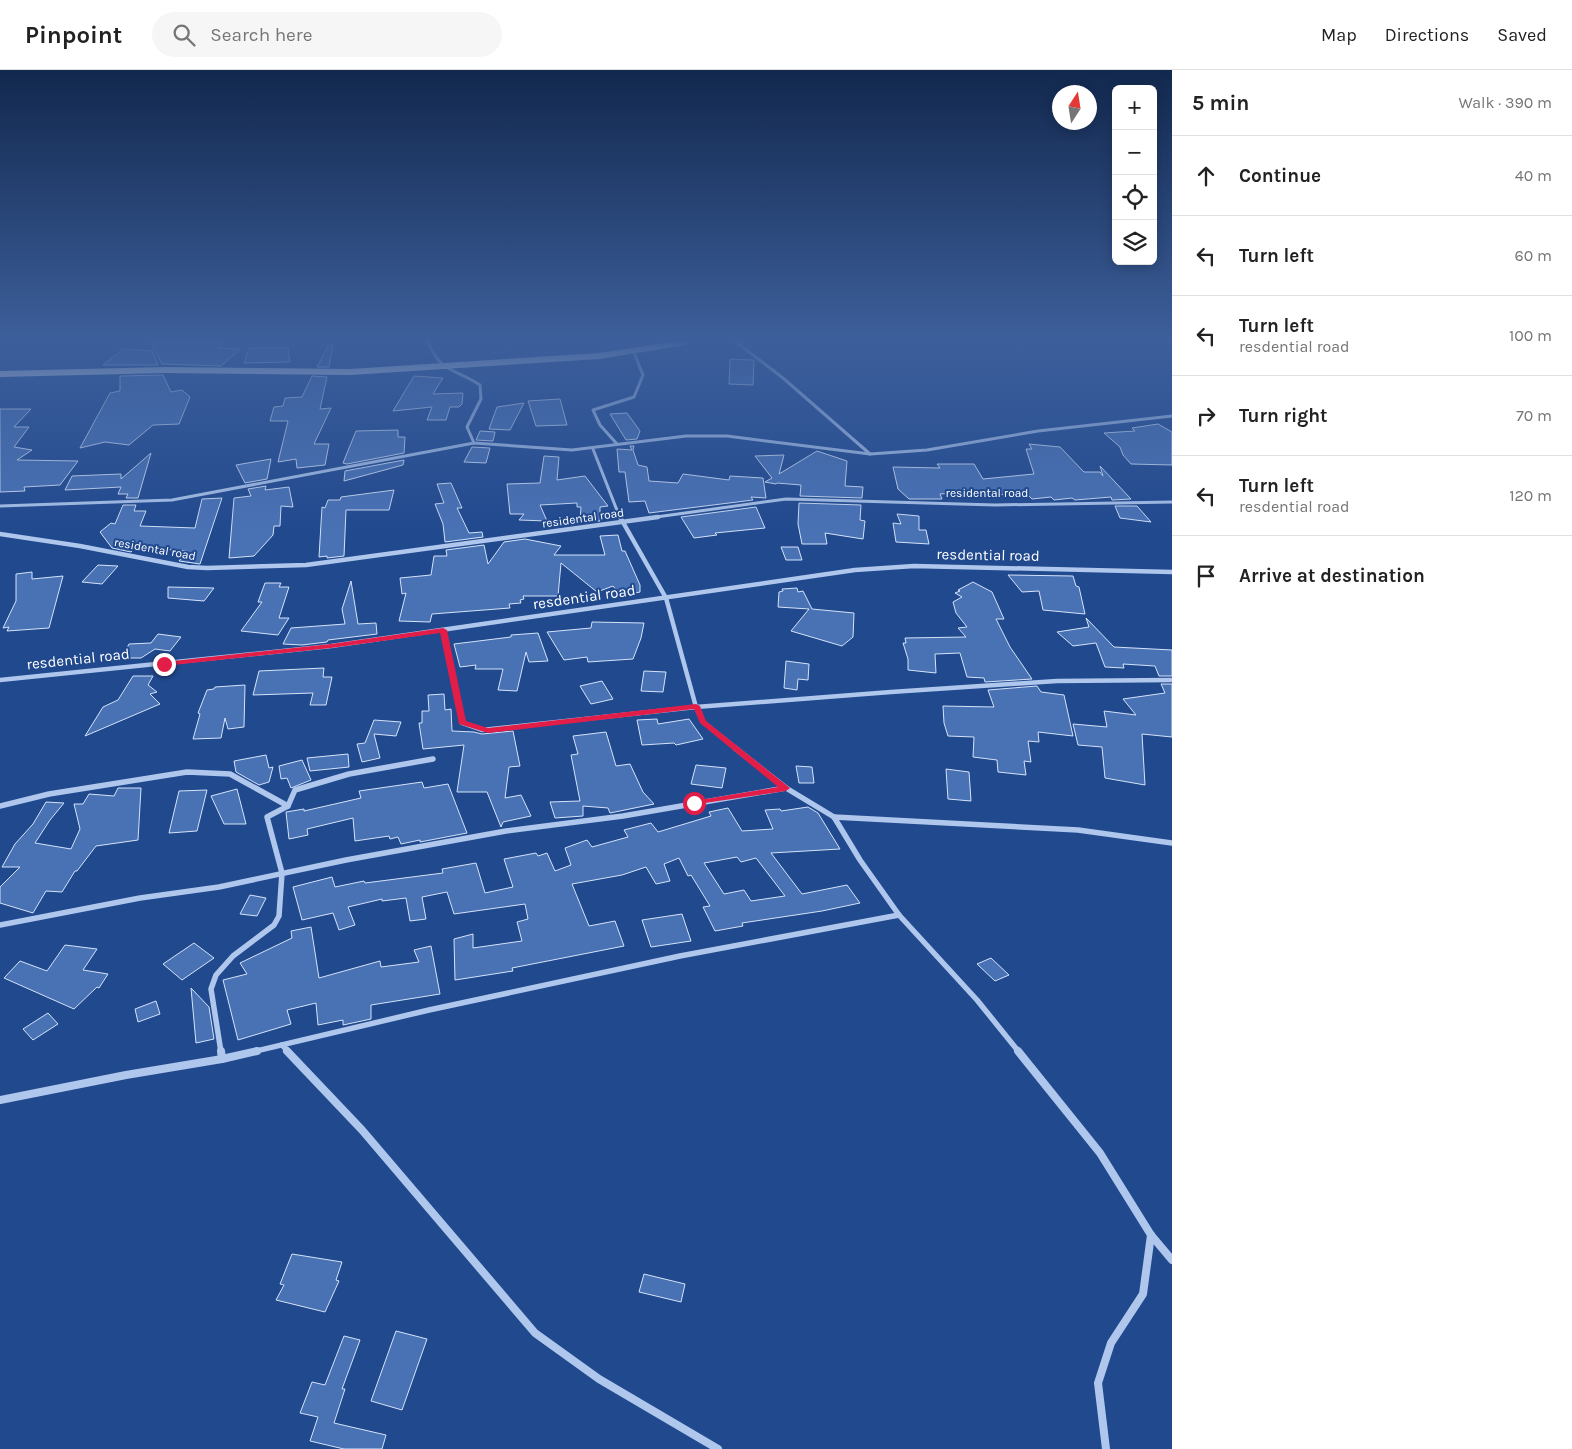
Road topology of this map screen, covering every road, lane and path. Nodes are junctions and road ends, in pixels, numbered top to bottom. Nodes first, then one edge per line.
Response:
1 (477, 406) edge
2 (605, 406) edge
3 (815, 406) edge
4 (1172, 416) edge
5 (474, 443) junction
6 (617, 444) junction
7 (593, 448) junction
8 (870, 454) junction
9 (1172, 502) edge
10 (0, 506) edge
11 (622, 522) junction
12 (0, 534) edge
13 (1172, 572) edge
14 (666, 598) junction
15 (443, 630) junction
16 (0, 680) edge
17 (1172, 680) edge
18 (696, 706) junction
19 (433, 759) dead end
20 (786, 788) junction
21 (0, 806) edge
22 (288, 806) junction
23 (834, 817) junction
24 (1172, 842) edge
25 (282, 873) junction
26 (899, 915) junction
27 (0, 925) edge
28 (282, 1045) junction
29 (222, 1059) junction
30 (0, 1100) edge
31 (1151, 1235) junction
32 (1172, 1260) edge
33 (718, 1449) edge
34 (1106, 1449) edge

1 - 5 street
2 - 6 street
3 - 8 street
4 - 8 street
5 - 7 street
5 - 10 street
6 - 7 street
6 - 8 street
7 - 11 street
9 - 11 street, residental road
11 - 12 street, residental road
11 - 14 street
13 - 14 street, resdential road
14 - 15 street, resdential road
14 - 18 street
15 - 16 street, resdential road
15 - 18 street
17 - 18 street
18 - 20 street
19 - 22 street
20 - 23 street
20 - 25 street
21 - 22 street
22 - 25 street
23 - 24 street
23 - 26 street
25 - 27 street
25 - 29 street
26 - 28 street
26 - 31 street
28 - 29 street
28 - 33 street
29 - 30 street
31 - 32 street
31 - 34 street

